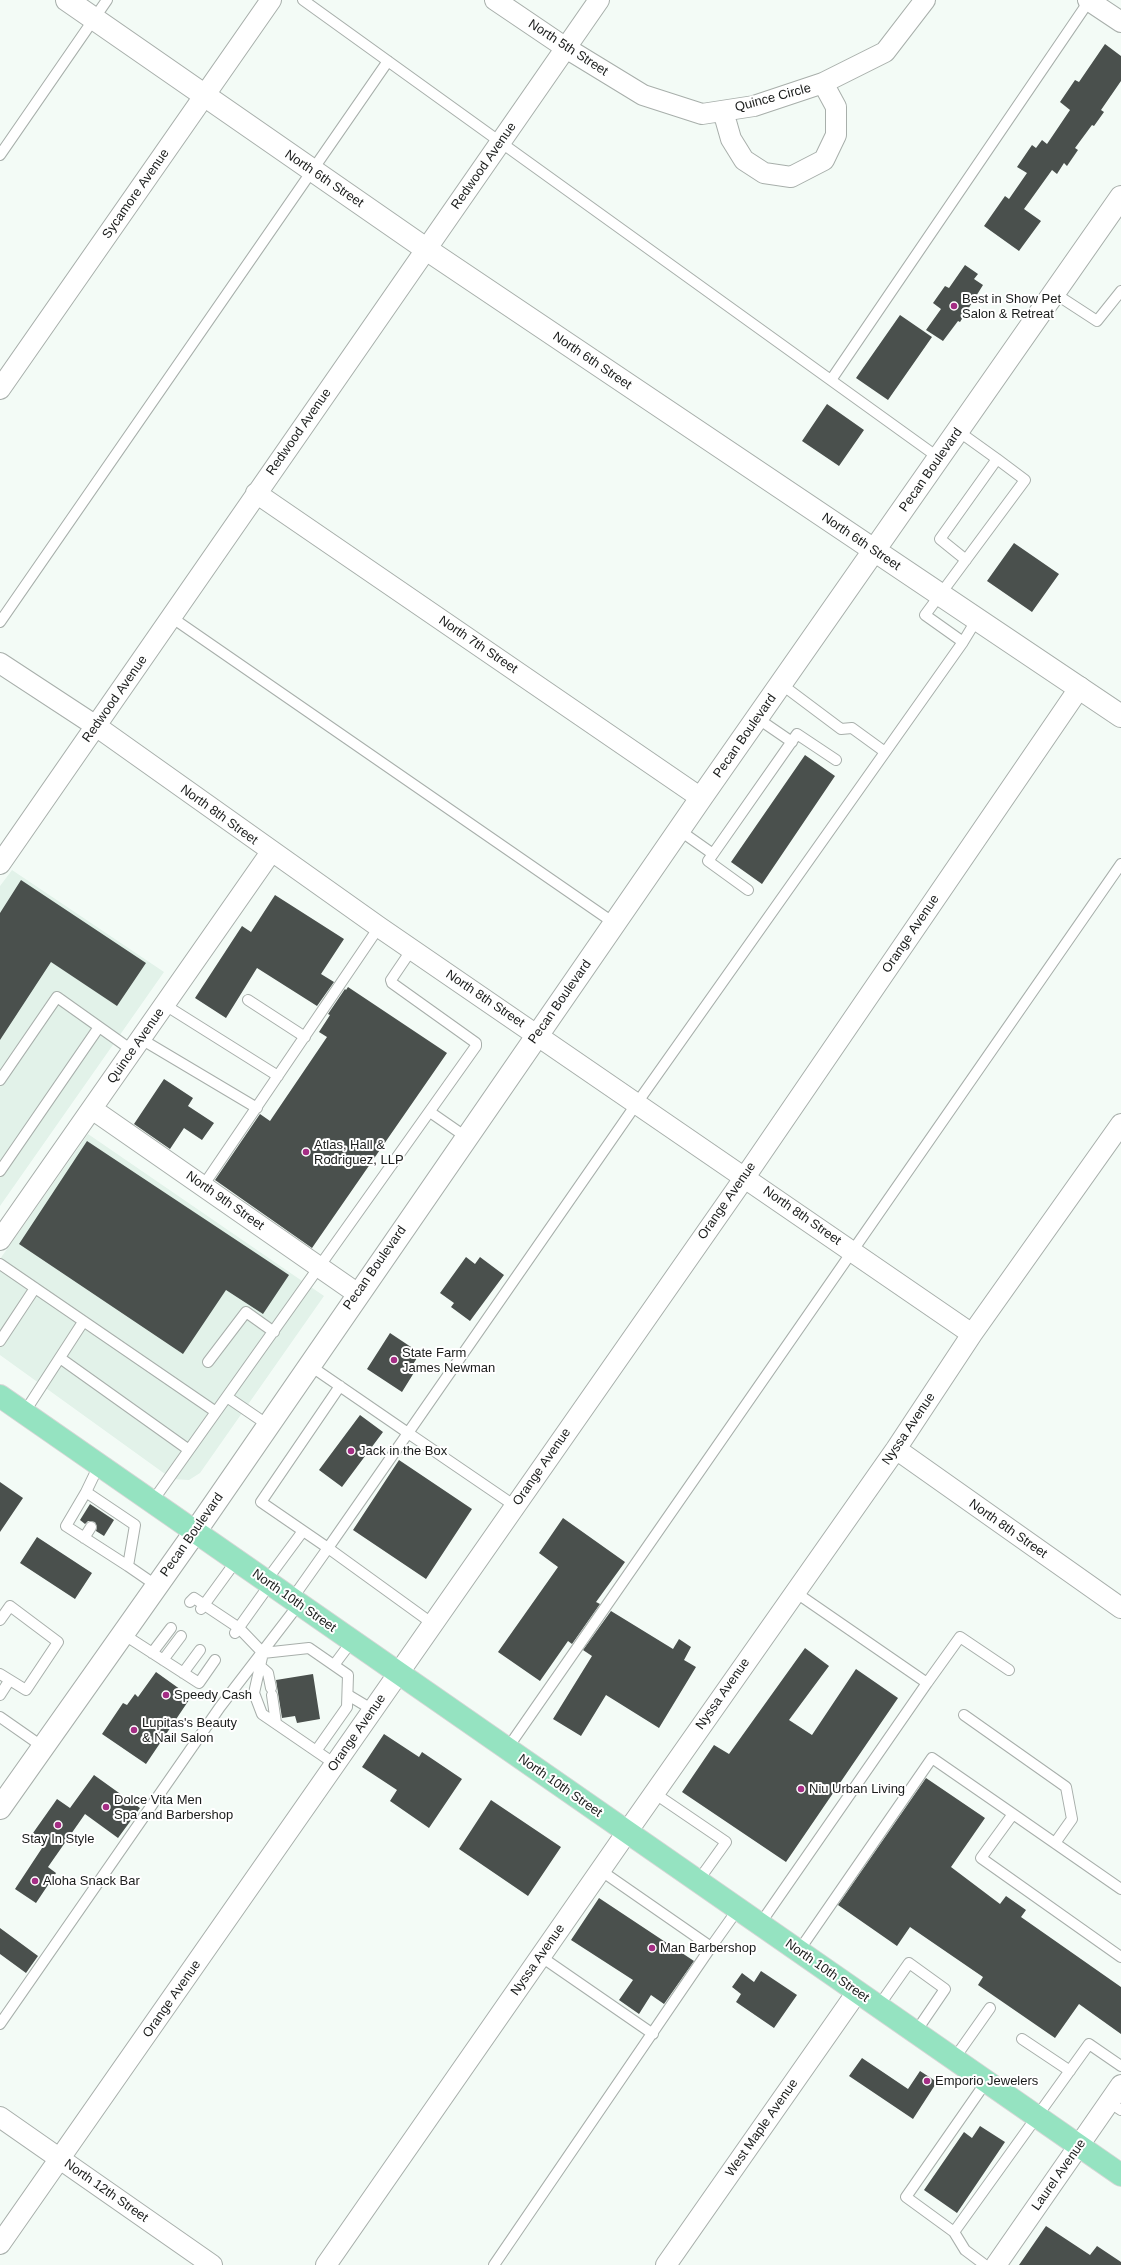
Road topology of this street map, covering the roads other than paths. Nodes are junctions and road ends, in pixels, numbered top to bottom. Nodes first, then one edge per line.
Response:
1 (67, 0) edge
2 (107, 0) edge
3 (272, 0) edge
4 (303, 0) edge
5 (495, 0) edge
6 (599, 0) edge
7 (925, 0) edge
8 (1094, 2) edge
9 (94, 19) junction
10 (1121, 22) edge
11 (566, 48) junction
12 (388, 60) junction
13 (823, 83) junction
14 (643, 95) joint
15 (204, 96) junction
16 (723, 111) junction
17 (501, 142) junction
18 (0, 155) edge
19 (312, 170) junction
20 (1121, 197) edge
21 (426, 249) junction
22 (1121, 291) edge
23 (1054, 293) junction
24 (832, 380) junction
25 (0, 389) edge
26 (958, 431) junction
27 (939, 458) junction
28 (997, 459) junction
29 (256, 493) junction
30 (875, 551) junction
31 (966, 560) junction
32 (940, 594) junction
33 (171, 617) junction
34 (977, 619) junction
35 (0, 622) edge
36 (963, 642) junction
37 (0, 663) edge
38 (781, 684) junction
39 (1080, 687) junction
40 (1121, 716) edge
41 (757, 718) junction
42 (96, 726) junction
43 (792, 742) junction
44 (885, 752) junction
45 (836, 760) dead end
46 (701, 798) junction
47 (679, 830) junction
48 (271, 852) junction
49 (713, 854) junction
50 (0, 864) edge
51 (1121, 864) edge
52 (748, 890) dead end
53 (614, 923) junction
54 (379, 927) junction
55 (412, 949) junction
56 (248, 1000) dead end
57 (165, 1005) junction
58 (99, 1027) junction
59 (537, 1035) junction
60 (305, 1037) junction
61 (137, 1045) junction
62 (278, 1076) junction
63 (0, 1080) edge
64 (637, 1103) junction
65 (256, 1108) junction
66 (92, 1109) junction
67 (430, 1112) junction
68 (1121, 1124) edge
69 (466, 1137) junction
70 (0, 1172) edge
71 (745, 1176) junction
72 (203, 1186) junction
73 (0, 1240) edge
74 (853, 1251) junction
75 (0, 1264) edge
76 (320, 1268) junction
77 (35, 1288) junction
78 (358, 1294) junction
79 (84, 1322) junction
80 (274, 1332) junction
81 (972, 1334) junction
82 (0, 1341) edge
83 (60, 1358) junction
84 (208, 1362) dead end
85 (309, 1365) junction
86 (340, 1386) junction
87 (0, 1396) edge
88 (227, 1397) junction
89 (216, 1412) junction
90 (24, 1413) junction
91 (268, 1425) junction
92 (408, 1433) junction
93 (896, 1449) junction
94 (189, 1450) junction
95 (99, 1465) junction
96 (86, 1492) junction
97 (152, 1502) junction
98 (515, 1506) junction
99 (91, 1527) dead end
100 (304, 1531) junction
101 (195, 1532) junction
102 (84, 1538) junction
103 (328, 1548) junction
104 (236, 1561) junction
105 (128, 1566) junction
106 (268, 1583) junction
107 (157, 1586) junction
108 (795, 1592) junction
109 (295, 1601) junction
110 (190, 1602) dead end
111 (202, 1607) junction
112 (1121, 1608) edge
113 (0, 1620) edge
114 (433, 1624) junction
115 (171, 1628) dead end
116 (237, 1630) junction
117 (123, 1634) junction
118 (181, 1636) dead end
119 (352, 1641) junction
120 (200, 1650) dead end
121 (152, 1653) junction
122 (263, 1653) junction
123 (163, 1660) junction
124 (215, 1660) dead end
125 (334, 1665) junction
126 (260, 1666) junction
127 (1009, 1670) dead end
128 (183, 1673) junction
129 (0, 1674) edge
130 (399, 1674) junction
131 (9, 1681) junction
132 (927, 1683) junction
133 (0, 1695) edge
134 (348, 1695) junction
135 (373, 1710) junction
136 (964, 1715) dead end
137 (1, 1719) edge
138 (276, 1724) junction
139 (43, 1747) junction
140 (508, 1749) junction
141 (316, 1751) junction
142 (335, 1764) junction
143 (654, 1793) junction
144 (0, 1808) edge
145 (1013, 1814) junction
146 (627, 1832) junction
147 (1054, 1843) junction
148 (600, 1870) junction
149 (698, 1881) junction
150 (1121, 1889) edge
151 (738, 1909) junction
152 (760, 1924) junction
153 (711, 1947) junction
154 (798, 1952) junction
155 (540, 1956) junction
156 (1121, 1957) edge
157 (857, 1992) junction
158 (878, 2007) junction
159 (990, 2008) dead end
160 (0, 2024) edge
161 (916, 2032) junction
162 (653, 2034) junction
163 (1022, 2040) dead end
164 (954, 2059) junction
165 (1121, 2066) edge
166 (1070, 2071) junction
167 (986, 2082) junction
168 (1121, 2085) edge
169 (1115, 2106) edge
170 (0, 2116) edge
171 (1037, 2117) junction
172 (1079, 2146) junction
173 (60, 2159) junction
174 (1121, 2175) edge
175 (954, 2232) junction
176 (0, 2244) edge
177 (212, 2265) edge
178 (326, 2265) edge
179 (494, 2265) edge
180 (666, 2265) edge
181 (985, 2265) edge
182 (996, 2265) edge

1 - 9 main road, North 6th Street
2 - 9 lane
3 - 15 street, Sycamore Avenue
4 - 12 lane
5 - 11 street, North 5th Street
6 - 11 street, Redwood Avenue
7 - 13 street, Quince Circle
8 - 10 street
8 - 24 lane
9 - 15 main road, North 6th Street
9 - 18 lane
11 - 14 street, North 5th Street
11 - 17 street, Redwood Avenue
12 - 17 lane
12 - 19 lane
13 - 16 street, Quince Circle
13 - 16 street, Quince Circle
14 - 16 street, Quince Circle
15 - 19 main road, North 6th Street
15 - 25 street, Sycamore Avenue
17 - 21 street, Redwood Avenue
17 - 24 lane
19 - 21 main road, North 6th Street
19 - 35 lane
20 - 23 main road, Pecan Boulevard
21 - 29 street, Redwood Avenue
21 - 30 main road, North 6th Street
22 - 23 lane
23 - 26 main road, Pecan Boulevard
24 - 27 lane
26 - 27 main road, Pecan Boulevard
26 - 28 lane
27 - 30 main road, Pecan Boulevard
28 - 31 lane
28 - 31 lane
29 - 33 street, Redwood Avenue
29 - 46 street, North 7th Street
30 - 32 main road, North 6th Street
30 - 38 main road, Pecan Boulevard
31 - 32 lane
32 - 34 main road, North 6th Street
32 - 36 lane
33 - 42 street, Redwood Avenue
33 - 53 lane
34 - 36 lane
34 - 39 main road, North 6th Street
36 - 44 lane
37 - 42 street, North 8th Street
38 - 41 main road, Pecan Boulevard
38 - 44 lane
39 - 40 main road, North 6th Street
39 - 71 street, Orange Avenue
41 - 43 lane
41 - 46 main road, Pecan Boulevard
42 - 48 street, North 8th Street
42 - 50 street, Redwood Avenue
43 - 45 lane
43 - 49 lane
44 - 64 lane
46 - 47 main road, Pecan Boulevard
47 - 49 lane
47 - 53 main road, Pecan Boulevard
48 - 54 street, North 8th Street
48 - 57 street, Quince Avenue
49 - 52 lane
51 - 74 lane
53 - 59 main road, Pecan Boulevard
54 - 55 street, North 8th Street
54 - 60 lane
55 - 59 street, North 8th Street
55 - 67 lane
56 - 60 lane
57 - 61 street, Quince Avenue
57 - 62 lane
58 - 61 lane
58 - 63 lane
58 - 70 lane
59 - 64 street, North 8th Street
59 - 69 main road, Pecan Boulevard
60 - 62 lane
61 - 65 lane
61 - 66 street, Quince Avenue
62 - 65 lane
64 - 71 street, North 8th Street
64 - 92 lane
65 - 72 lane
66 - 72 street, North 9th Street
66 - 73 street, Quince Avenue
67 - 69 lane
67 - 76 lane
68 - 81 street, Nyssa Avenue
69 - 78 main road, Pecan Boulevard
71 - 74 street, North 8th Street
71 - 98 street, Orange Avenue
72 - 76 street, North 9th Street
74 - 81 street, North 8th Street
74 - 140 lane
75 - 77 lane
76 - 78 street, North 9th Street
76 - 80 lane
77 - 79 lane
77 - 82 lane
78 - 85 main road, Pecan Boulevard
79 - 83 lane
79 - 89 lane
80 - 84 lane
80 - 88 lane
81 - 93 street, Nyssa Avenue
83 - 90 lane
83 - 94 lane
85 - 86 lane
85 - 91 main road, Pecan Boulevard
86 - 92 lane
86 - 100 lane
87 - 90 main road, North 10th Street
88 - 89 lane
88 - 91 lane
89 - 94 lane
90 - 95 main road, North 10th Street
91 - 101 main road, Pecan Boulevard
92 - 98 lane
92 - 103 lane
93 - 108 street, Nyssa Avenue
93 - 112 street, North 8th Street
94 - 97 lane
95 - 96 lane
95 - 97 main road, North 10th Street
96 - 102 lane
96 - 105 lane
97 - 101 main road, North 10th Street
98 - 114 street, Orange Avenue
99 - 102 lane
100 - 103 lane
100 - 106 lane
101 - 104 main road, North 10th Street
101 - 107 main road, Pecan Boulevard
102 - 105 lane
103 - 109 lane
103 - 114 lane
104 - 106 main road, North 10th Street
104 - 111 lane
105 - 107 lane
106 - 109 main road, North 10th Street
106 - 116 lane
107 - 117 main road, Pecan Boulevard
108 - 132 lane
108 - 143 street, Nyssa Avenue
109 - 119 main road, North 10th Street
109 - 122 lane
110 - 111 lane
111 - 116 lane
113 - 131 lane
114 - 130 street, Orange Avenue
115 - 121 lane
116 - 122 lane
117 - 121 lane
117 - 139 main road, Pecan Boulevard
118 - 123 lane
119 - 125 lane
119 - 130 main road, North 10th Street
120 - 128 lane
121 - 123 lane
122 - 125 lane
122 - 126 lane
122 - 160 lane
123 - 128 lane
124 - 128 lane
125 - 134 lane
126 - 138 lane
126 - 138 lane
127 - 132 lane
129 - 131 lane
130 - 135 street, Orange Avenue
130 - 140 main road, North 10th Street
131 - 133 lane
132 - 152 lane
134 - 135 lane
134 - 141 lane
135 - 142 street, Orange Avenue
136 - 147 lane
137 - 139 lane
138 - 141 lane
139 - 144 main road, Pecan Boulevard
140 - 146 main road, North 10th Street
141 - 142 lane
142 - 173 street, Orange Avenue
143 - 146 street, Nyssa Avenue
143 - 149 lane
145 - 147 lane
145 - 154 lane
145 - 156 lane
146 - 148 street, Nyssa Avenue
146 - 149 main road, North 10th Street
147 - 150 lane
148 - 153 lane
148 - 155 street, Nyssa Avenue
149 - 151 main road, North 10th Street
151 - 152 main road, North 10th Street
151 - 153 lane
152 - 154 main road, North 10th Street
153 - 162 lane
154 - 157 main road, North 10th Street
155 - 162 lane
155 - 178 street, Nyssa Avenue
157 - 158 main road, North 10th Street
157 - 180 street, West Maple Avenue
158 - 161 main road, North 10th Street
158 - 161 lane
159 - 164 lane
161 - 164 main road, North 10th Street
162 - 179 lane
163 - 166 lane
164 - 167 main road, North 10th Street
165 - 166 lane
166 - 171 lane
167 - 171 main road, North 10th Street
167 - 175 lane
168 - 169 street, Laurel Avenue
169 - 172 street, Laurel Avenue
170 - 173 street, North 12th Street
171 - 172 main road, North 10th Street
171 - 175 lane
172 - 174 main road, North 10th Street
172 - 182 street, Laurel Avenue
173 - 176 street, Orange Avenue
173 - 177 street, North 12th Street
175 - 181 lane

